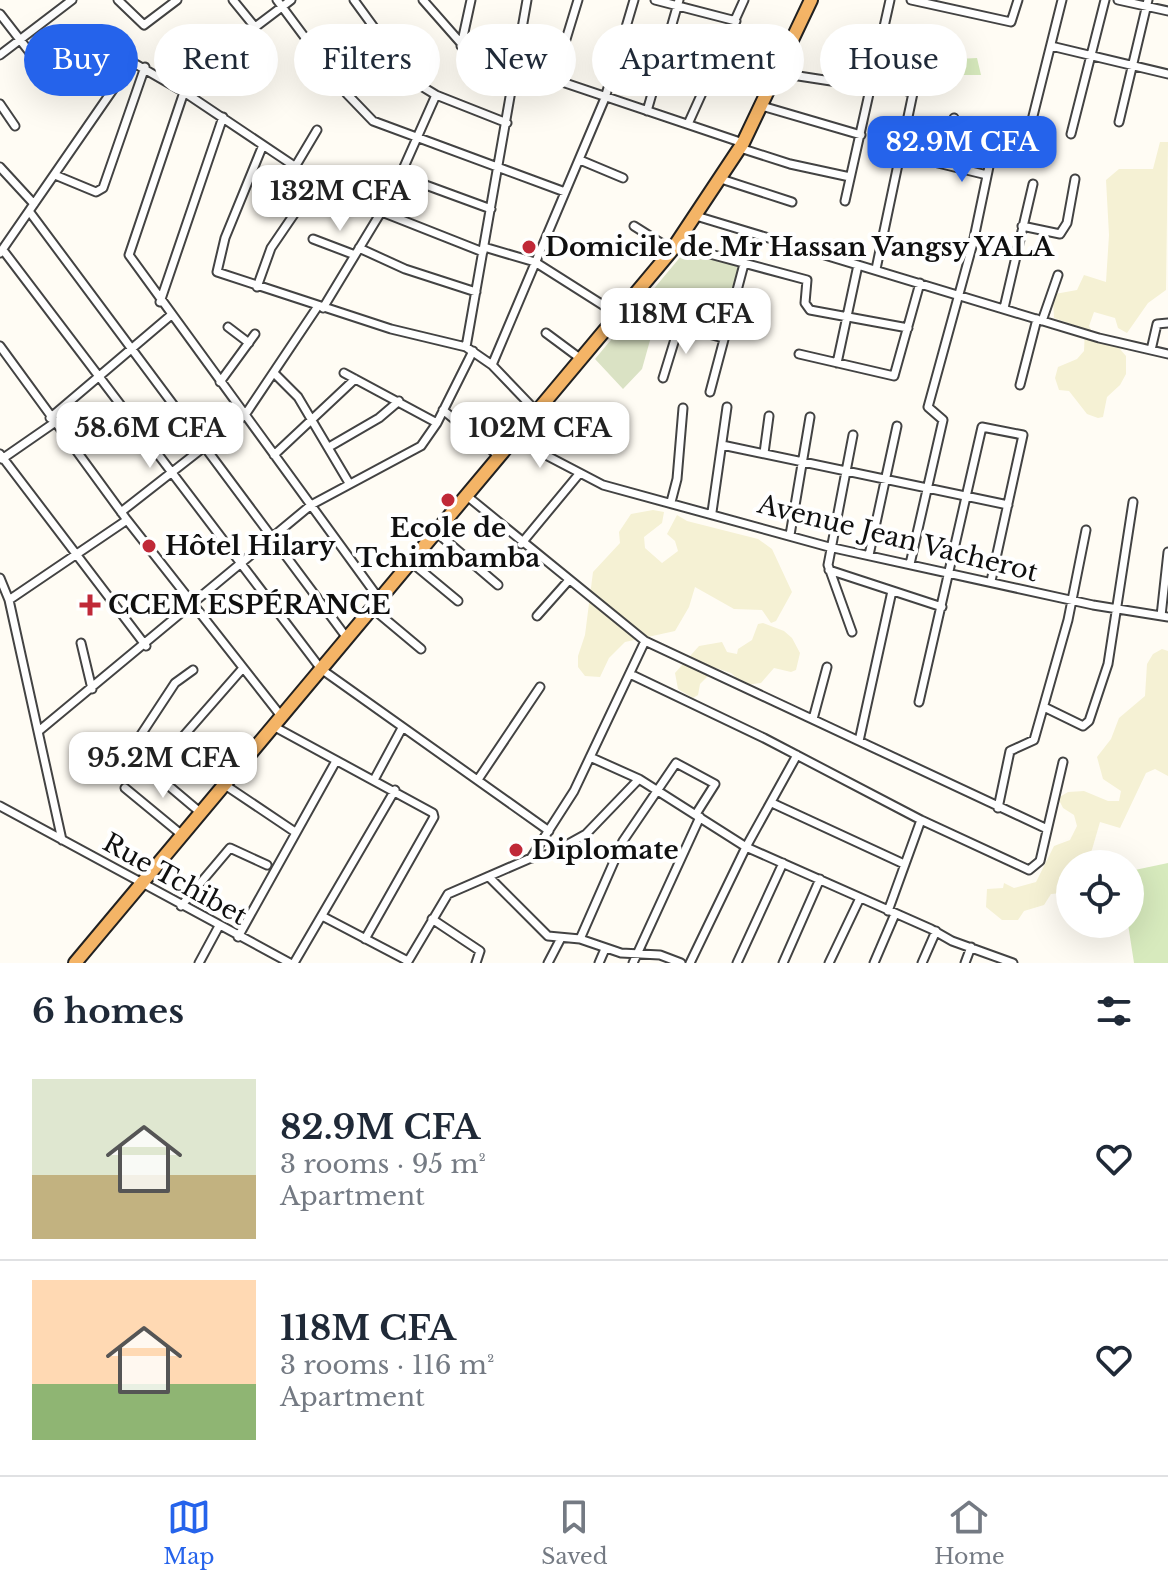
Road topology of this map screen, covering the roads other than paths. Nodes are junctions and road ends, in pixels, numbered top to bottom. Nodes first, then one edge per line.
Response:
1 (72, 0) edge
2 (118, 0) edge
3 (177, 0) edge
4 (233, 0) edge
5 (291, 0) edge
6 (354, 0) edge
7 (423, 0) edge
8 (471, 0) edge
9 (527, 0) edge
10 (578, 0) edge
11 (634, 0) edge
12 (655, 0) edge
13 (744, 0) edge
14 (811, 0) edge
15 (890, 0) edge
16 (911, 0) edge
17 (1018, 0) edge
18 (1062, 0) edge
19 (1105, 0) edge
20 (1118, 0) edge
21 (678, 3) edge
22 (1147, 3) edge
23 (279, 4) edge
24 (1168, 11) edge
25 (0, 14) edge
26 (736, 21) junction
27 (253, 24) edge
28 (258, 24) edge
29 (371, 24) edge
30 (466, 24) edge
31 (523, 24) edge
32 (571, 24) edge
33 (800, 24) edge
34 (885, 24) edge
35 (20, 40) junction
36 (456, 40) edge
37 (24, 45) edge
38 (1051, 46) junction
39 (0, 55) edge
40 (1091, 55) junction
41 (1132, 65) junction
42 (145, 67) junction
43 (154, 73) edge
44 (1168, 74) edge
45 (576, 89) edge
46 (183, 96) edge
47 (190, 96) edge
48 (436, 96) edge
49 (439, 96) edge
50 (512, 96) edge
51 (767, 96) edge
52 (868, 96) edge
53 (912, 96) edge
54 (605, 98) junction
55 (0, 104) edge
56 (762, 106) junction
57 (647, 111) junction
58 (223, 117) junction
59 (954, 118) dead end
60 (1119, 122) dead end
61 (507, 123) junction
62 (688, 124) junction
63 (15, 126) dead end
64 (1030, 128) dead end
65 (317, 130) dead end
66 (996, 133) dead end
67 (1071, 134) dead end
68 (861, 135) junction
69 (419, 137) junction
70 (263, 145) junction
71 (741, 146) junction
72 (901, 154) junction
73 (580, 160) junction
74 (945, 163) junction
75 (0, 167) edge
76 (295, 167) junction
77 (499, 168) junction
78 (55, 175) junction
79 (987, 175) junction
80 (401, 176) junction
81 (850, 177) junction
82 (623, 178) dead end
83 (721, 179) junction
84 (1075, 179) dead end
85 (316, 182) junction
86 (1033, 184) dead end
87 (565, 192) junction
88 (845, 201) dead end
89 (792, 202) dead end
90 (32, 208) junction
91 (491, 209) junction
92 (381, 213) junction
93 (696, 216) junction
94 (634, 226) dead end
95 (1022, 226) junction
96 (313, 239) dead end
97 (675, 245) junction
98 (484, 250) junction
99 (1, 252) edge
100 (357, 252) junction
101 (535, 262) junction
102 (744, 264) junction
103 (858, 265) junction
104 (876, 269) junction
105 (1058, 275) dead end
106 (920, 283) junction
107 (257, 287) junction
108 (476, 292) junction
109 (634, 295) junction
110 (956, 295) junction
111 (160, 302) junction
112 (320, 307) junction
113 (1004, 308) junction
114 (617, 314) junction
115 (849, 315) junction
116 (170, 316) junction
117 (1040, 320) junction
118 (1168, 323) edge
119 (679, 326) junction
120 (228, 327) dead end
121 (908, 328) junction
122 (546, 333) dead end
123 (255, 334) dead end
124 (724, 338) junction
125 (249, 343) junction
126 (0, 346) edge
127 (132, 349) junction
128 (470, 349) junction
129 (1151, 350) junction
130 (799, 354) dead end
131 (1168, 354) edge
132 (581, 359) junction
133 (837, 363) junction
134 (492, 365) junction
135 (274, 373) junction
136 (344, 373) dead end
137 (100, 376) junction
138 (663, 378) dead end
139 (355, 379) junction
140 (220, 382) junction
141 (1020, 385) dead end
142 (710, 392) dead end
143 (399, 401) junction
144 (727, 407) dead end
145 (683, 408) dead end
146 (443, 410) junction
147 (537, 412) junction
148 (245, 415) junction
149 (769, 416) dead end
150 (810, 417) dead end
151 (312, 418) junction
152 (52, 420) junction
153 (437, 423) junction
154 (897, 426) dead end
155 (853, 435) dead end
156 (515, 439) junction
157 (722, 445) junction
158 (204, 446) junction
159 (329, 447) junction
160 (764, 453) junction
161 (274, 455) junction
162 (500, 457) junction
163 (1, 458) edge
164 (803, 462) junction
165 (846, 471) junction
166 (171, 472) junction
167 (579, 474) junction
168 (886, 479) junction
169 (349, 483) junction
170 (928, 487) junction
171 (965, 494) junction
172 (467, 496) junction
173 (671, 502) junction
174 (1133, 502) dead end
175 (311, 505) junction
176 (1008, 505) junction
177 (121, 512) junction
178 (712, 512) junction
179 (127, 520) junction
180 (1086, 530) dead end
181 (436, 532) junction
182 (790, 535) junction
183 (272, 538) junction
184 (521, 544) junction
185 (829, 547) junction
186 (1168, 552) edge
187 (75, 554) junction
188 (869, 555) junction
189 (411, 562) junction
190 (910, 564) junction
191 (240, 565) junction
192 (829, 570) junction
193 (950, 572) junction
194 (1, 578) edge
195 (569, 580) junction
196 (991, 581) junction
197 (498, 585) dead end
198 (892, 591) junction
199 (9, 600) junction
200 (1070, 600) junction
201 (458, 601) dead end
202 (376, 604) junction
203 (193, 605) junction
204 (942, 607) junction
205 (1117, 608) junction
206 (537, 616) dead end
207 (1164, 616) edge
208 (852, 632) dead end
209 (347, 638) junction
210 (645, 641) junction
211 (81, 643) dead end
212 (146, 646) junction
213 (421, 649) dead end
214 (827, 667) dead end
215 (243, 668) junction
216 (321, 669) junction
217 (193, 670) dead end
218 (630, 674) junction
219 (540, 687) dead end
220 (92, 689) junction
221 (919, 702) dead end
222 (1044, 707) junction
223 (813, 719) junction
224 (277, 721) junction
225 (402, 728) junction
226 (40, 730) junction
227 (112, 738) dead end
228 (859, 741) junction
229 (129, 753) junction
230 (797, 755) junction
231 (590, 757) junction
232 (336, 761) junction
233 (1063, 762) dead end
234 (152, 772) junction
235 (479, 778) junction
236 (639, 779) junction
237 (374, 780) junction
238 (225, 785) junction
239 (125, 788) dead end
240 (395, 790) junction
241 (659, 791) junction
242 (772, 803) junction
243 (0, 806) edge
244 (998, 808) junction
245 (201, 813) junction
246 (698, 816) junction
247 (921, 820) junction
248 (1045, 828) junction
249 (549, 831) junction
250 (295, 832) junction
251 (182, 835) junction
252 (62, 840) junction
253 (746, 847) junction
254 (531, 858) junction
255 (783, 863) junction
256 (904, 864) junction
257 (267, 865) dead end
258 (489, 877) junction
259 (820, 879) junction
260 (141, 885) junction
261 (860, 898) junction
262 (181, 906) junction
263 (892, 912) junction
264 (322, 916) junction
265 (432, 919) junction
266 (219, 926) junction
267 (936, 931) junction
268 (238, 937) junction
269 (561, 938) junction
270 (365, 939) junction
271 (580, 939) junction
272 (971, 947) junction
273 (605, 949) junction
274 (636, 952) junction
275 (1000, 961) edge
276 (288, 962) edge
277 (408, 962) edge
278 (75, 963) edge
279 (199, 963) edge
280 (476, 963) edge
281 (548, 963) edge
282 (599, 963) edge
283 (633, 963) edge
284 (681, 963) edge
285 (690, 963) edge
286 (737, 963) edge
287 (783, 963) edge
288 (829, 963) edge
289 (874, 963) edge
290 (922, 963) edge
291 (965, 963) edge
292 (1013, 963) edge

1 - 35 street
2 - 3 street
4 - 27 street
5 - 23 street
6 - 29 street
7 - 36 street
8 - 30 street
9 - 31 street
10 - 32 street
11 - 54 street
12 - 21 street
13 - 26 street
14 - 33 highway
15 - 34 street
16 - 17 street
18 - 38 street
19 - 40 street
20 - 22 street
21 - 26 street
21 - 57 street
22 - 24 street
22 - 41 street
23 - 28 street
23 - 69 street
25 - 35 street
26 - 62 street
35 - 37 street
35 - 39 street
38 - 40 street
38 - 64 street
40 - 41 street
40 - 67 street
41 - 44 street
41 - 60 street
42 - 43 street
42 - 78 street
42 - 78 street
45 - 54 street
46 - 111 street
47 - 58 street
48 - 69 street
49 - 61 street
50 - 61 street
51 - 56 highway
52 - 68 street
53 - 72 street
54 - 57 street
54 - 73 street
55 - 63 street
56 - 68 street
56 - 71 highway
57 - 62 street
58 - 70 street
58 - 111 street
59 - 74 street
61 - 77 street
62 - 71 street
65 - 76 street
66 - 79 street
68 - 81 street
69 - 77 street
69 - 80 street
70 - 76 street
70 - 107 street
71 - 81 street
71 - 83 highway
72 - 74 street
72 - 104 street
73 - 82 street
73 - 87 street
74 - 79 street
75 - 90 street
76 - 85 street
77 - 87 street
77 - 91 street
78 - 90 street
79 - 110 street
80 - 91 street
80 - 92 street
81 - 88 street
83 - 89 street
83 - 93 highway
84 - 95 street
85 - 92 street
85 - 107 street
86 - 95 street
87 - 101 street
90 - 99 street
90 - 127 street
91 - 98 street
92 - 98 street
92 - 100 street
93 - 97 highway
93 - 103 street
94 - 97 street
95 - 113 street
96 - 100 street
97 - 102 street
97 - 109 highway
98 - 101 street
98 - 108 street
99 - 137 street
100 - 108 street
100 - 112 street
101 - 114 street
101 - 134 street
102 - 115 street
102 - 124 street
103 - 104 street
103 - 115 street
104 - 106 street
105 - 117 street
106 - 110 street
106 - 121 street
107 - 112 street
108 - 128 street
109 - 114 highway
109 - 119 street
110 - 113 street
110 - 170 street
111 - 116 street
112 - 128 street
112 - 135 street
113 - 117 street
114 - 132 highway
115 - 121 street
115 - 133 street
116 - 127 street
116 - 140 street
117 - 129 street
117 - 141 street
118 - 129 street
119 - 124 street
119 - 138 street
120 - 125 street
121 - 133 street
122 - 132 street
123 - 125 street
124 - 142 street
125 - 140 street
126 - 152 street
127 - 137 street
127 - 158 street
128 - 134 street
128 - 146 street
129 - 131 street
130 - 133 street
132 - 147 highway
134 - 147 street
135 - 148 street
135 - 151 street
136 - 139 street
137 - 152 street
137 - 166 street
139 - 143 street
139 - 151 street
140 - 148 street
143 - 153 street
143 - 159 street
144 - 157 street
145 - 173 street
146 - 153 street
146 - 162 street
147 - 156 highway
148 - 158 street
148 - 161 street
149 - 160 street
150 - 164 street
151 - 159 street
151 - 161 street
152 - 163 street
152 - 177 street
153 - 169 street
154 - 168 street
155 - 165 street
156 - 162 highway
156 - 167 street
157 - 160 street
157 - 178 street
158 - 166 street
158 - 183 street
159 - 169 street
160 - 164 street
161 - 175 street
162 - 172 highway
163 - 187 street
164 - 165 street
164 - 182 street
165 - 168 street
165 - 185 street
166 - 177 street
166 - 191 street
167 - 173 street, Avenue Jean Vacherot
167 - 184 street
168 - 170 street
168 - 188 street
169 - 175 street
170 - 171 street
170 - 190 street
171 - 176 street
171 - 176 street
171 - 193 street
172 - 181 highway
172 - 184 street
173 - 178 street, Avenue Jean Vacherot
174 - 205 street
175 - 183 street
175 - 202 street
176 - 196 street
177 - 179 street
178 - 182 street, Avenue Jean Vacherot
179 - 187 street
179 - 203 street
180 - 200 street
181 - 189 highway
181 - 197 street
182 - 185 street, Avenue Jean Vacherot
183 - 191 street
183 - 209 street
184 - 195 street
185 - 188 street, Avenue Jean Vacherot
185 - 192 street
186 - 207 street
187 - 199 street
187 - 212 street
188 - 190 street, Avenue Jean Vacherot
189 - 201 street
189 - 202 highway
190 - 193 street, Avenue Jean Vacherot
191 - 203 street
191 - 216 street
192 - 198 street
192 - 208 street
193 - 196 street, Avenue Jean Vacherot
193 - 204 street
194 - 199 street
195 - 206 street
195 - 210 street
196 - 200 street, Avenue Jean Vacherot
198 - 204 street
198 - 228 street
199 - 226 street
200 - 205 street, Avenue Jean Vacherot
200 - 222 street
202 - 209 highway
202 - 213 street
203 - 212 street
203 - 215 street
204 - 221 street
205 - 207 street, Avenue Jean Vacherot
205 - 222 street
209 - 216 highway
210 - 218 street
210 - 223 street
211 - 220 street
212 - 220 street
214 - 223 street
215 - 224 street
215 - 234 street
216 - 224 highway
216 - 225 street
217 - 229 street
218 - 230 street
218 - 231 street
219 - 235 street
220 - 226 street
222 - 244 street
223 - 228 street
224 - 232 street
224 - 238 highway
225 - 235 street
225 - 237 street
226 - 252 street
227 - 229 street
228 - 244 street
229 - 234 street
230 - 242 street
230 - 247 street
231 - 236 street
231 - 249 street
232 - 237 street
232 - 250 street
233 - 248 street
234 - 245 street
235 - 249 street
236 - 241 street
236 - 254 street
237 - 240 street
238 - 245 highway
238 - 250 street
239 - 251 street
240 - 264 street
240 - 270 street
241 - 246 street
241 - 246 street
241 - 271 street
242 - 253 street
242 - 256 street
243 - 252 street, Rue Tchibet
244 - 248 street
245 - 251 highway
246 - 253 street
246 - 274 street
247 - 248 street
247 - 256 street
249 - 254 street
250 - 268 street
251 - 260 highway
252 - 260 street, Rue Tchibet
253 - 255 street
253 - 285 street
254 - 258 street
255 - 259 street
255 - 286 street
256 - 263 street
257 - 262 street
258 - 265 street
258 - 269 street
259 - 261 street
259 - 287 street
260 - 262 street, Rue Tchibet
260 - 278 highway
261 - 263 street
261 - 288 street
262 - 266 street, Rue Tchibet
263 - 267 street
263 - 289 street
264 - 270 street
264 - 276 street
265 - 277 street
265 - 280 street
266 - 268 street, Rue Tchibet
266 - 279 street
267 - 272 street
267 - 290 street
268 - 276 street, Rue Tchibet
269 - 271 street
269 - 281 street
270 - 277 street
271 - 273 street
272 - 275 street
272 - 291 street
273 - 274 street
273 - 282 street
274 - 283 street
274 - 284 street
275 - 292 street

